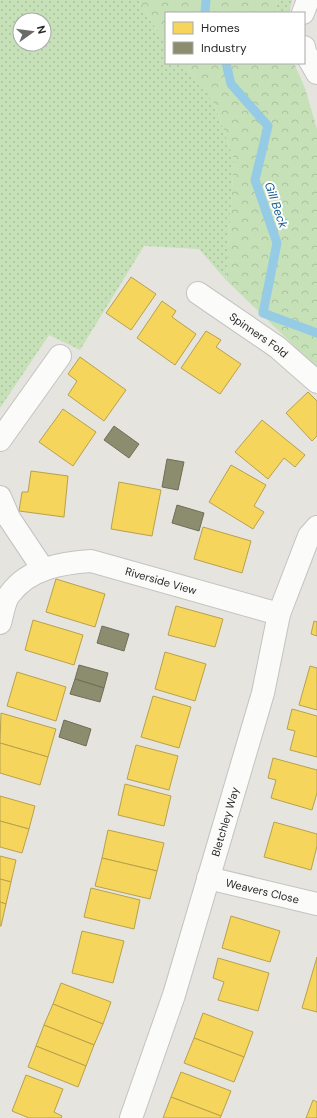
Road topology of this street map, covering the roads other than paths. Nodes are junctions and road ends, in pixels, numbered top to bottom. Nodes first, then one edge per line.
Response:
1 (308, 0) edge
2 (303, 12) edge
3 (305, 52) edge
4 (317, 72) edge
5 (198, 293) dead end
6 (60, 356) dead end
7 (317, 382) edge
8 (0, 440) edge
9 (0, 497) edge
10 (317, 527) edge
11 (43, 570) junction
12 (279, 614) junction
13 (0, 623) edge
14 (208, 878) junction
15 (317, 904) edge
16 (131, 1118) edge

1 - 2 street
3 - 4 street
5 - 7 street, Spinners Fold
6 - 8 street
9 - 11 street
10 - 12 street, Bletchley Way
11 - 12 street, Riverside View
11 - 13 street, Riverside View
12 - 14 street, Bletchley Way
14 - 15 street, Weavers Close
14 - 16 street, Bletchley Way

